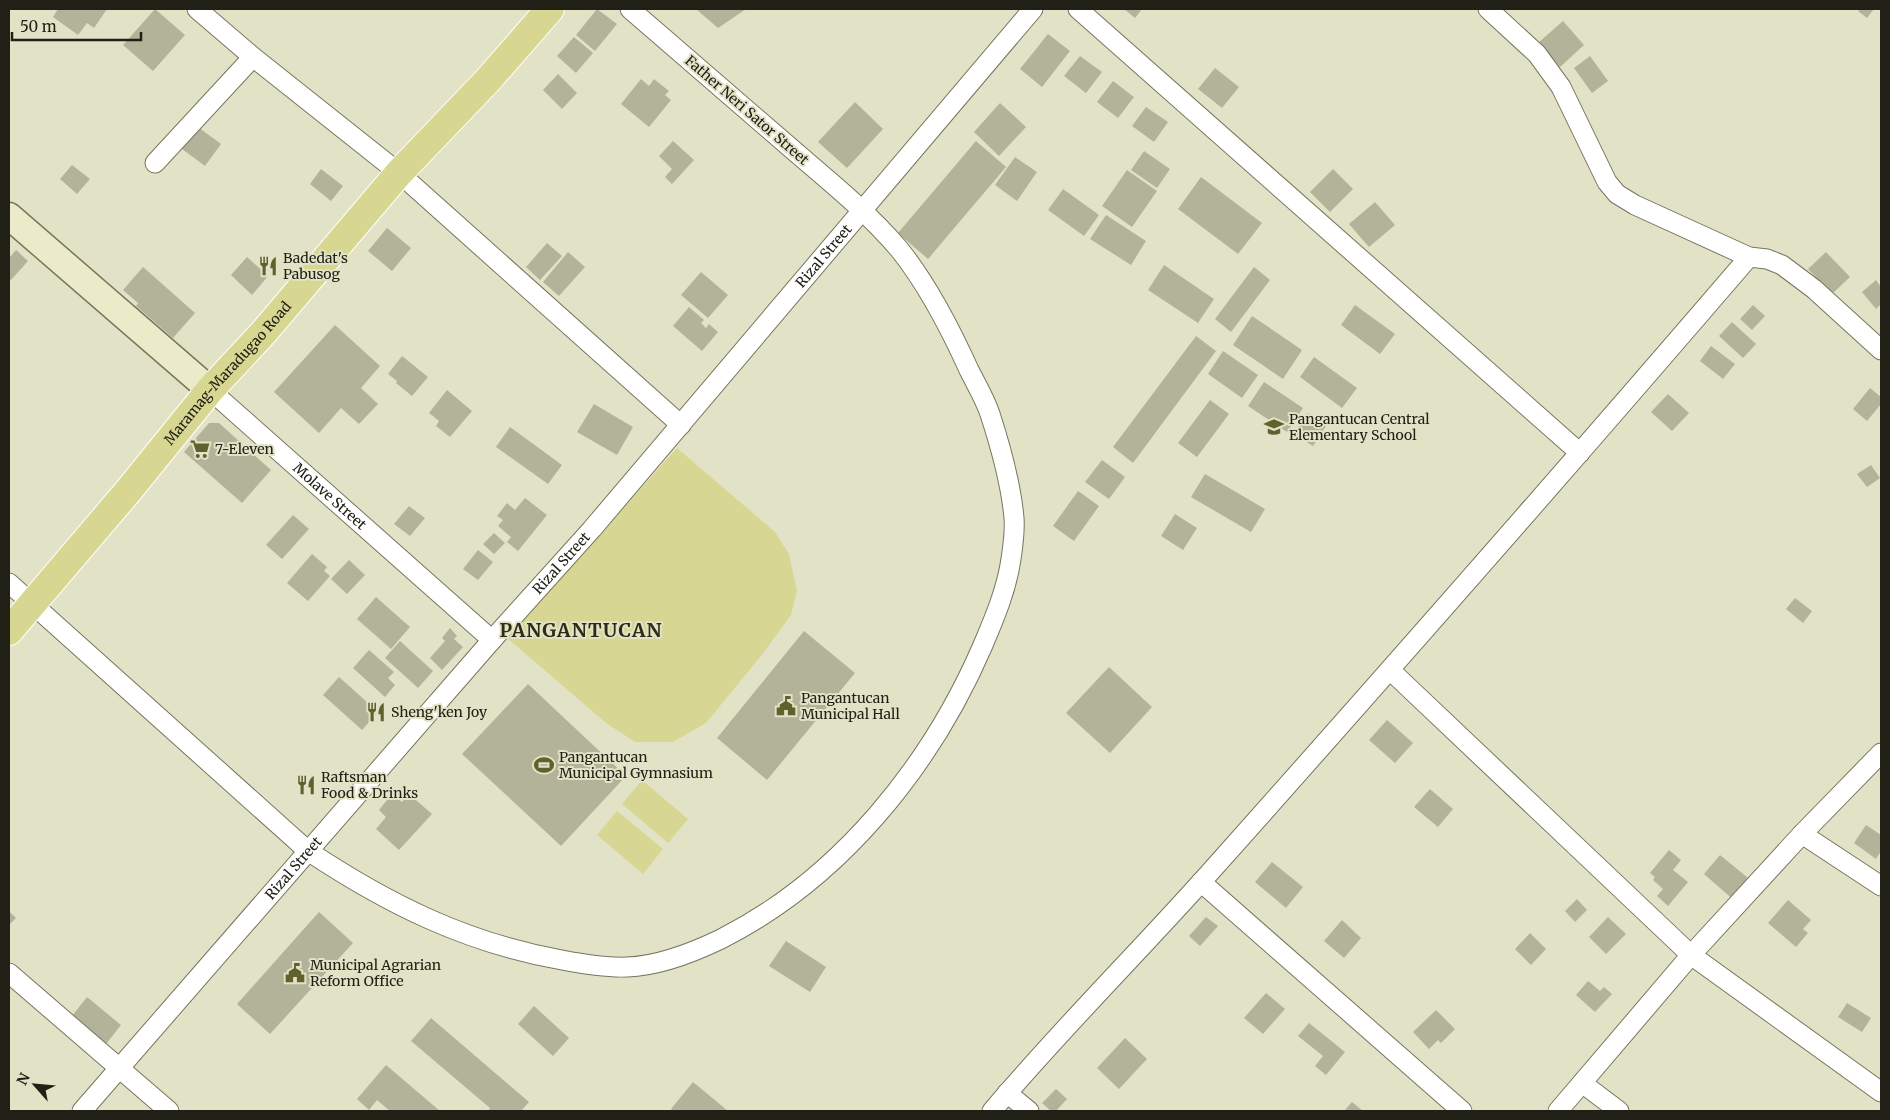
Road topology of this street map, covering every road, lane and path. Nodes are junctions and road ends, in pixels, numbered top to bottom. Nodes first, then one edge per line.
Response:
1 (197, 9) edge
2 (550, 9) edge
3 (630, 9) edge
4 (1033, 9) edge
5 (1078, 9) edge
6 (1488, 9) edge
7 (253, 56) junction
8 (154, 163) dead end
9 (399, 174) junction
10 (864, 210) junction
11 (9, 216) edge
12 (1748, 257) junction
13 (1881, 350) edge
14 (210, 390) junction
15 (681, 425) junction
16 (1580, 453) junction
17 (9, 583) edge
18 (33, 604) junction
19 (9, 631) edge
20 (492, 640) junction
21 (1390, 670) junction
22 (1881, 753) edge
23 (1802, 834) junction
24 (308, 851) junction
25 (1202, 882) junction
26 (1881, 886) edge
27 (1691, 955) junction
28 (9, 974) edge
29 (119, 1068) junction
30 (1582, 1083) junction
31 (1881, 1092) edge
32 (1007, 1093) junction
33 (82, 1111) edge
34 (169, 1111) edge
35 (992, 1111) edge
36 (1029, 1111) edge
37 (1462, 1111) edge
38 (1558, 1111) edge
39 (1619, 1111) edge

1 - 7 street
2 - 9 main road, Maramag-Maradugao Road
3 - 10 street, Father Neri Sator Street
4 - 10 street, Rizal Street
5 - 16 street
6 - 12 street
7 - 8 street
7 - 9 street
9 - 14 main road, Maramag-Maradugao Road
9 - 15 street
10 - 15 street, Rizal Street
10 - 24 street, Father Neri Sator Street
11 - 14 street, Molave Street
12 - 13 street
12 - 16 street
14 - 18 main road, Maramag-Maradugao Road
14 - 20 street, Molave Street
15 - 20 street, Rizal Street
16 - 21 street
17 - 18 street, Father Neri Sator Street
18 - 19 main road, Maramag-Maradugao Road
18 - 24 street, Father Neri Sator Street
20 - 24 street, Rizal Street
21 - 25 street
21 - 27 street
22 - 23 street
23 - 26 street
23 - 27 street
24 - 29 street, Rizal Street
25 - 32 street
25 - 37 street
27 - 30 street
27 - 31 street
28 - 29 street
29 - 33 street, Rizal Street
29 - 34 street
30 - 38 street
30 - 39 street
32 - 35 street
32 - 36 street

